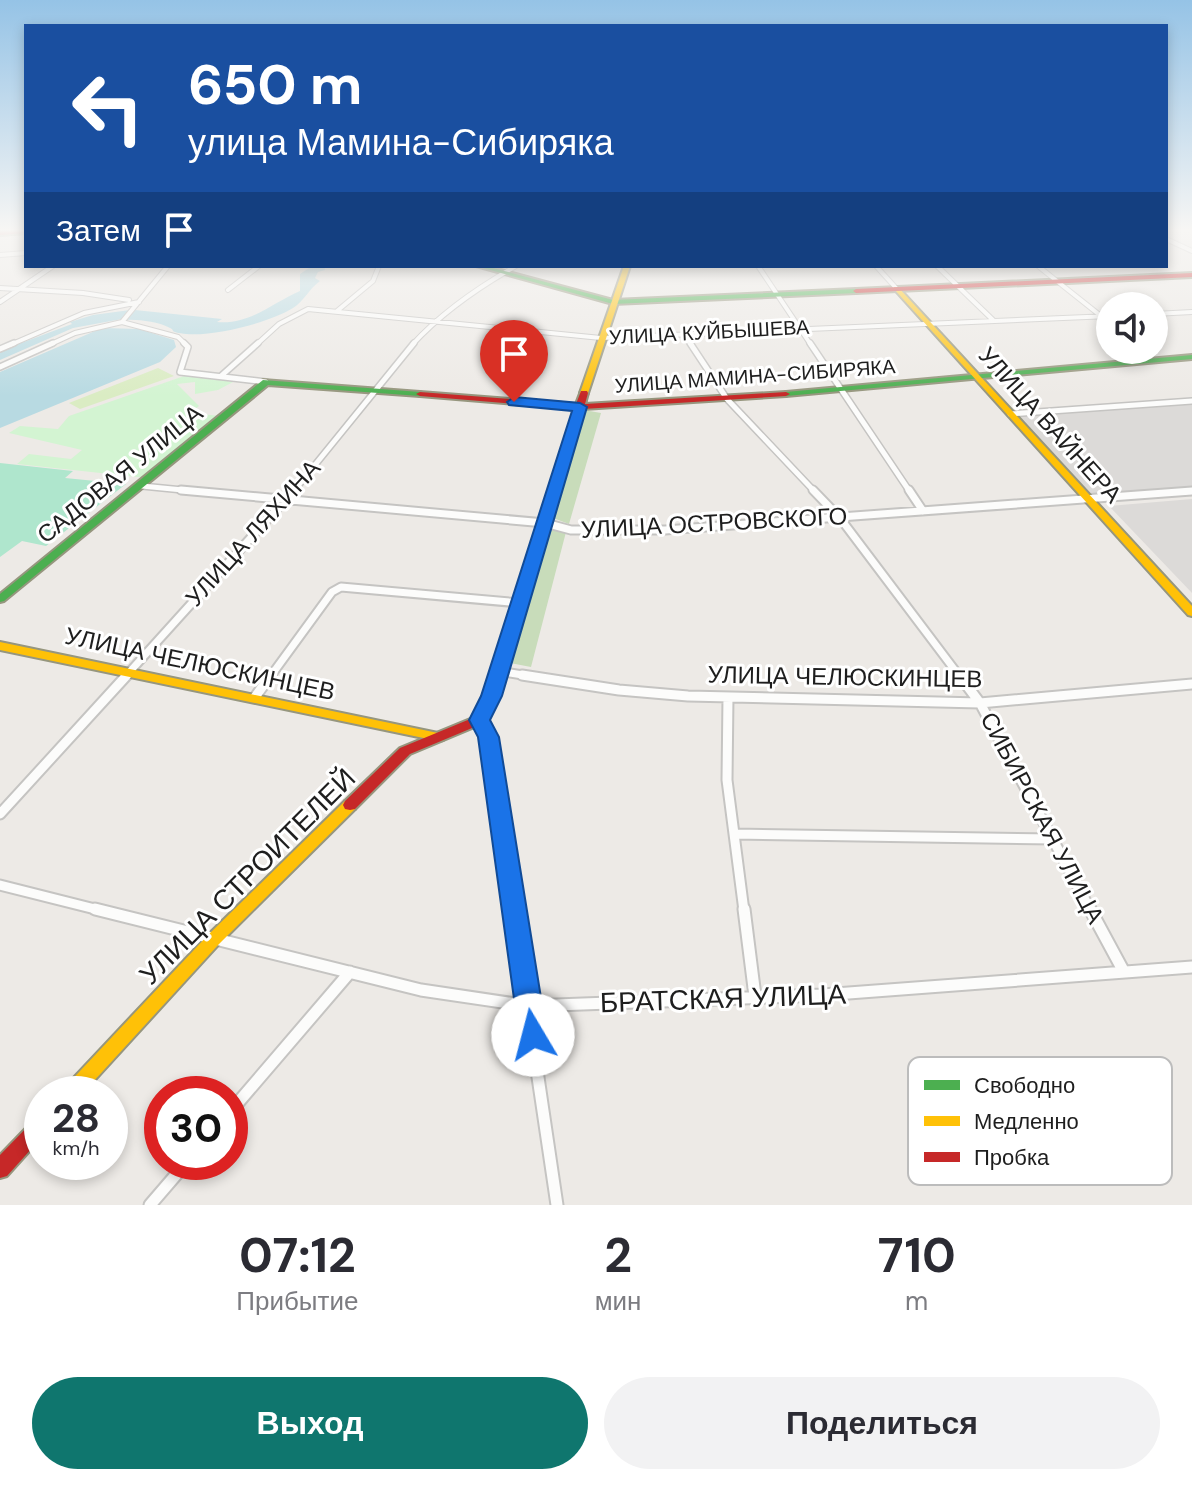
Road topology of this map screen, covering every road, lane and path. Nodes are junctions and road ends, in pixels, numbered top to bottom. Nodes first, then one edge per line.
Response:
1 (28, 284) edge
2 (153, 284) edge
3 (235, 284) edge
4 (369, 284) edge
5 (482, 284) edge
6 (544, 284) edge
7 (620, 284) edge
8 (771, 284) edge
9 (893, 284) edge
10 (976, 284) edge
11 (1062, 284) edge
12 (957, 285) junction
13 (0, 288) edge
14 (896, 288) junction
15 (21, 289) junction
16 (228, 290) dead end
17 (777, 293) junction
18 (0, 302) edge
19 (139, 302) junction
20 (613, 302) junction
21 (337, 311) junction
22 (1096, 312) edge
23 (1192, 312) edge
24 (1168, 313) edge
25 (1096, 316) edge
26 (993, 320) junction
27 (432, 321) junction
28 (122, 322) junction
29 (928, 323) junction
30 (800, 328) junction
31 (684, 333) junction
32 (601, 338) junction
33 (0, 349) edge
34 (1192, 357) edge
35 (0, 367) edge
36 (221, 376) junction
37 (974, 376) junction
38 (266, 382) junction
39 (376, 390) junction
40 (840, 390) junction
41 (727, 399) junction
42 (1192, 401) edge
43 (580, 407) junction
44 (1010, 414) junction
45 (142, 486) junction
46 (1192, 491) edge
47 (286, 499) junction
48 (1089, 501) junction
49 (923, 511) junction
50 (840, 518) junction
51 (545, 523) junction
52 (0, 599) edge
53 (520, 603) junction
54 (1192, 613) edge
55 (0, 646) edge
56 (498, 671) junction
57 (126, 674) junction
58 (1192, 684) edge
59 (255, 697) junction
60 (728, 697) junction
61 (980, 703) junction
62 (480, 720) junction
63 (438, 737) junction
64 (0, 814) edge
65 (734, 834) junction
66 (1053, 839) junction
67 (0, 885) edge
68 (214, 939) junction
69 (1192, 967) edge
70 (350, 972) junction
71 (1124, 972) junction
72 (755, 996) junction
73 (529, 1006) junction
74 (87, 1076) edge
75 (248, 1091) edge
76 (24, 1142) edge
77 (2, 1163) edge
78 (172, 1180) edge
79 (150, 1205) edge
80 (557, 1205) edge

1 - 15 street
2 - 19 street
3 - 16 street
4 - 21 street
5 - 27 street, УЛИЦА ЛЯХИНА
6 - 20 street
7 - 20 street
8 - 17 street
9 - 14 street, УЛИЦА ВАЙНЕРА
10 - 12 street
11 - 22 street
12 - 14 street
12 - 26 street
13 - 15 street
14 - 17 street
14 - 29 street, УЛИЦА ВАЙНЕРА
15 - 18 street
15 - 19 street
17 - 20 street
17 - 30 street
19 - 28 street
19 - 33 street
20 - 32 street
21 - 27 street, УЛИЦА КУЙБЫШЕВА
21 - 36 street, УЛИЦА КУЙБЫШЕВА
23 - 24 street
25 - 26 street, УЛИЦА КУЙБЫШЕВА
26 - 29 street, УЛИЦА КУЙБЫШЕВА
27 - 32 street, УЛИЦА КУЙБЫШЕВА
27 - 39 street, УЛИЦА ЛЯХИНА
28 - 35 street
28 - 36 street, УЛИЦА МАМИНА-СИБИРЯКА
29 - 30 street, УЛИЦА КУЙБЫШЕВА
29 - 37 street, УЛИЦА ВАЙНЕРА
30 - 31 street, УЛИЦА КУЙБЫШЕВА
30 - 40 street
31 - 32 street, УЛИЦА КУЙБЫШЕВА
31 - 41 street, СИБИРСКАЯ УЛИЦА
32 - 43 street
34 - 37 street, УЛИЦА МАМИНА-СИБИРЯКА
36 - 38 street, УЛИЦА МАМИНА-СИБИРЯКА
37 - 40 street, УЛИЦА МАМИНА-СИБИРЯКА
37 - 44 street, УЛИЦА ВАЙНЕРА
38 - 39 street, УЛИЦА МАМИНА-СИБИРЯКА
38 - 45 street, САДОВАЯ УЛИЦА
39 - 43 street, УЛИЦА МАМИНА-СИБИРЯКА
39 - 47 street, УЛИЦА ЛЯХИНА
40 - 41 street, УЛИЦА МАМИНА-СИБИРЯКА
40 - 49 street
41 - 43 street, УЛИЦА МАМИНА-СИБИРЯКА
41 - 50 street, СИБИРСКАЯ УЛИЦА
42 - 44 street
43 - 51 street
44 - 48 street, УЛИЦА ВАЙНЕРА
45 - 47 street, УЛИЦА ОСТРОВСКОГО
45 - 52 street, САДОВАЯ УЛИЦА
46 - 48 street, УЛИЦА ОСТРОВСКОГО
47 - 51 street, УЛИЦА ОСТРОВСКОГО
47 - 57 street, УЛИЦА ЛЯХИНА
48 - 49 street, УЛИЦА ОСТРОВСКОГО
48 - 54 street, УЛИЦА ВАЙНЕРА
49 - 50 street, УЛИЦА ОСТРОВСКОГО
50 - 51 street, УЛИЦА ОСТРОВСКОГО
50 - 61 street, СИБИРСКАЯ УЛИЦА
51 - 53 street
53 - 56 street
53 - 59 street
55 - 57 street, УЛИЦА ЧЕЛЮСКИНЦЕВ
56 - 60 street, УЛИЦА ЧЕЛЮСКИНЦЕВ
56 - 62 street
57 - 59 street, УЛИЦА ЧЕЛЮСКИНЦЕВ
57 - 64 street, УЛИЦА ЛЯХИНА
58 - 61 street, УЛИЦА ЧЕЛЮСКИНЦЕВ
59 - 63 street, УЛИЦА ЧЕЛЮСКИНЦЕВ
60 - 61 street, УЛИЦА ЧЕЛЮСКИНЦЕВ
60 - 65 street
61 - 66 street, СИБИРСКАЯ УЛИЦА
62 - 63 street, УЛИЦА СТРОИТЕЛЕЙ
62 - 73 street
63 - 68 street, УЛИЦА СТРОИТЕЛЕЙ
65 - 66 street
65 - 72 street
66 - 71 street, СИБИРСКАЯ УЛИЦА
67 - 68 street, БРАТСКАЯ УЛИЦА
68 - 70 street, БРАТСКАЯ УЛИЦА
68 - 74 street, УЛИЦА СТРОИТЕЛЕЙ
69 - 71 street, БРАТСКАЯ УЛИЦА
70 - 73 street, БРАТСКАЯ УЛИЦА
70 - 75 street
71 - 72 street, БРАТСКАЯ УЛИЦА
72 - 73 street, БРАТСКАЯ УЛИЦА
73 - 80 street
76 - 77 street
78 - 79 street

